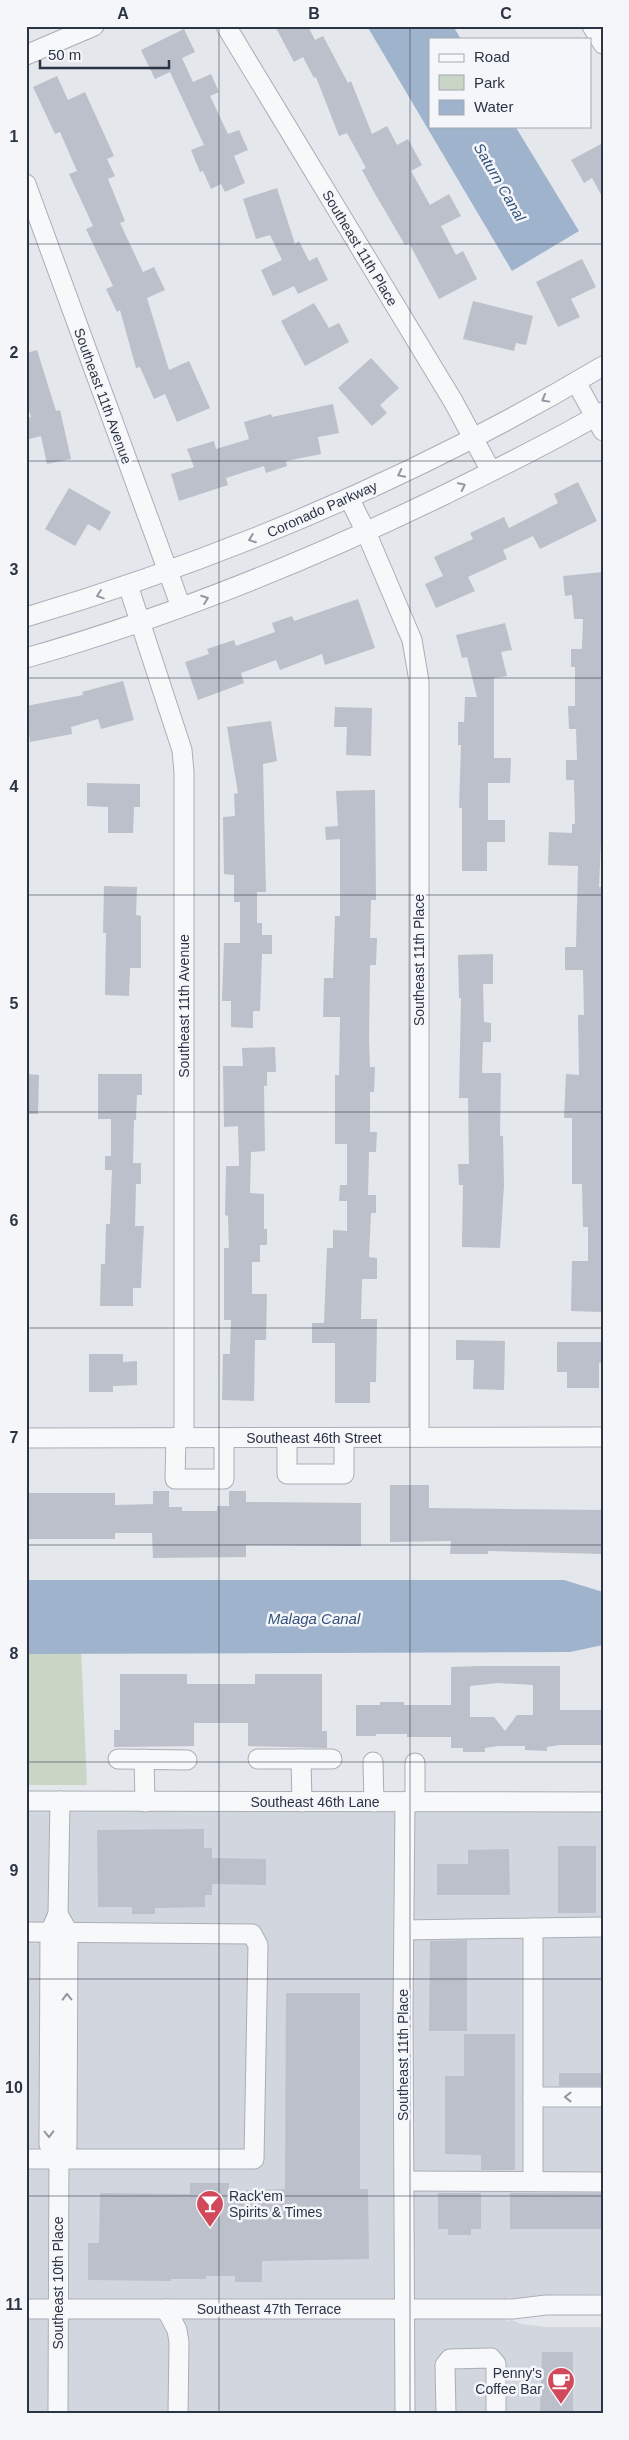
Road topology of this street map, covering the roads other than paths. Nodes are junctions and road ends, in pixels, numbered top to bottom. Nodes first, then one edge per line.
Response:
1 (94, 26) edge
2 (226, 26) edge
3 (592, 26) edge
4 (603, 44) edge
5 (26, 55) edge
6 (26, 184) edge
7 (603, 366) edge
8 (576, 382) junction
9 (600, 420) edge
10 (472, 438) junction
11 (491, 471) junction
12 (349, 498) junction
13 (366, 532) junction
14 (166, 571) junction
15 (128, 585) junction
16 (181, 607) junction
17 (26, 617) edge
18 (141, 622) junction
19 (26, 658) edge
20 (180, 1436) junction
21 (419, 1437) junction
22 (603, 1437) edge
23 (26, 1438) edge
24 (224, 1438) junction
25 (344, 1438) junction
26 (286, 1439) junction
27 (118, 1759) dead end
28 (144, 1759) junction
29 (258, 1759) dead end
30 (301, 1759) junction
31 (332, 1759) dead end
32 (187, 1760) dead end
33 (373, 1762) dead end
34 (415, 1763) dead end
35 (26, 1802) edge
36 (60, 1802) junction
37 (145, 1802) junction
38 (302, 1802) junction
39 (374, 1802) junction
40 (410, 1802) junction
41 (603, 1802) edge
42 (603, 1927) edge
43 (533, 1928) junction
44 (404, 1930) junction
45 (26, 1932) edge
46 (59, 1932) junction
47 (48, 2024) junction
48 (68, 2024) junction
49 (48, 2065) junction
50 (68, 2065) junction
51 (533, 2097) junction
52 (603, 2097) edge
53 (59, 2156) junction
54 (26, 2159) edge
55 (404, 2181) junction
56 (533, 2181) junction
57 (603, 2182) edge
58 (603, 2304) edge
59 (404, 2308) junction
60 (26, 2309) edge
61 (58, 2309) junction
62 (166, 2309) junction
63 (513, 2309) junction
64 (603, 2317) edge
65 (58, 2414) edge
66 (178, 2414) edge
67 (405, 2414) edge
68 (446, 2414) edge
69 (496, 2414) edge

1 - 5 street
2 - 10 street, Southeast 11th Place
3 - 4 street
6 - 14 street, Southeast 11th Avenue
7 - 8 street, Coronado Parkway
8 - 9 street
8 -> 10 street, Coronado Parkway
9 - 11 street
10 - 11 street, Southeast 11th Place
10 -> 12 street, Coronado Parkway
13 -> 11 street
12 - 13 street, Southeast 11th Place
12 -> 14 street, Coronado Parkway
16 -> 13 street
13 - 21 street, Southeast 11th Place
14 - 15 street, Coronado Parkway
14 - 16 street, Southeast 11th Avenue
15 -> 17 street, Coronado Parkway
15 - 18 street, Southeast 11th Avenue
16 - 18 street
18 - 19 street
18 - 20 street, Southeast 11th Avenue
20 - 23 street, Southeast 46th Street
20 - 24 street, Southeast 46th Street
20 - 24 street, Southeast 11th Avenue
21 - 22 street, Southeast 46th Street
21 - 25 street, Southeast 46th Street
24 - 26 street, Southeast 46th Street
25 - 26 street, Southeast 46th Street
25 - 26 street
27 - 28 street
28 - 32 street
28 - 37 street
29 - 30 street
30 - 31 street
30 - 38 street
33 - 39 street
34 - 40 street, Southeast 11th Place
35 - 36 street, Southeast 46th Lane
36 - 37 street, Southeast 46th Lane
36 - 46 street, Southeast 10th Place
37 - 38 street, Southeast 46th Lane
38 - 39 street, Southeast 46th Lane
39 - 40 street, Southeast 46th Lane
40 - 41 street, Southeast 46th Lane
40 - 44 street, Southeast 11th Place
42 - 43 street
43 - 44 street
43 - 51 street
44 - 55 street, Southeast 11th Place
45 - 46 street
46 - 47 street, Southeast 10th Place
48 -> 46 street, Southeast 10th Place
46 - 53 street
47 - 48 street
47 - 49 street, Southeast 10th Place
48 - 50 street, Southeast 10th Place
49 - 50 street
49 -> 53 street, Southeast 10th Place
50 - 53 street, Southeast 10th Place
52 -> 51 street
51 - 56 street
53 - 54 street
53 - 61 street, Southeast 10th Place
55 - 56 street
55 - 59 street, Southeast 11th Place
56 - 57 street
58 - 63 street, Southeast 47th Terrace
59 - 62 street, Southeast 47th Terrace
59 - 63 street, Southeast 47th Terrace
59 - 67 street, Southeast 11th Place
60 - 61 street, Southeast 47th Terrace
61 - 62 street, Southeast 47th Terrace
61 - 65 street, Southeast 10th Place
62 - 66 street
63 - 64 street, Southeast 47th Terrace
68 - 69 street

